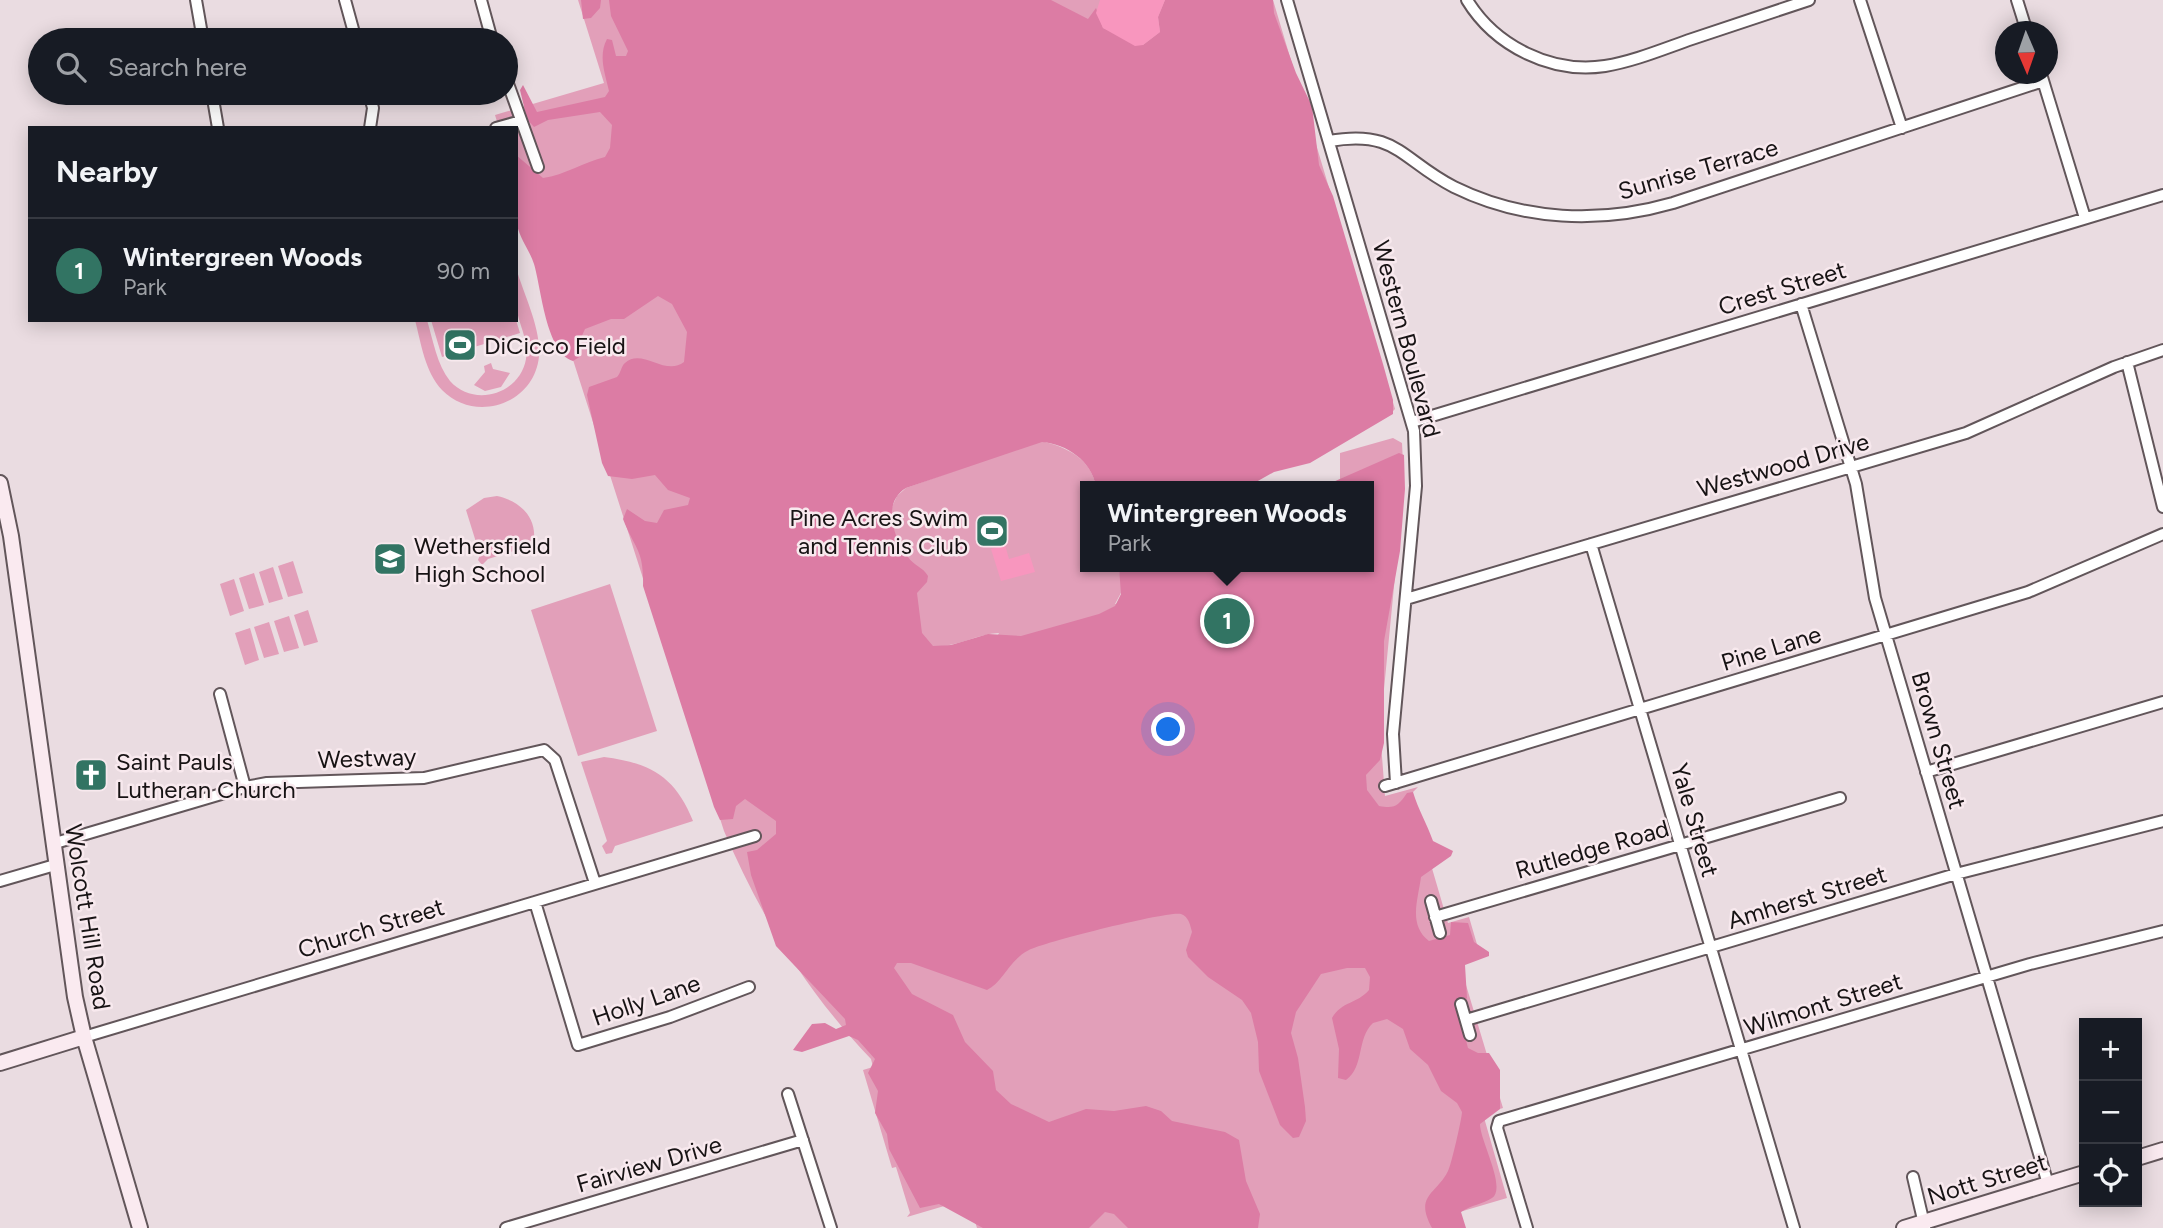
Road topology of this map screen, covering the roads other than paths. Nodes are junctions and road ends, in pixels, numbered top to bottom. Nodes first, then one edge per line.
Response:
1 (196, 0) edge
2 (345, 0) edge
3 (481, 0) edge
4 (1287, 0) edge
5 (1467, 0) edge
6 (1809, 0) edge
7 (1860, 0) edge
8 (2017, 0) edge
9 (2024, 21) edge
10 (201, 28) edge
11 (353, 28) edge
12 (489, 28) edge
13 (2023, 84) edge
14 (2044, 84) edge
15 (214, 105) edge
16 (372, 105) edge
17 (515, 105) edge
18 (521, 121) junction
19 (218, 126) edge
20 (370, 126) edge
21 (503, 126) edge
22 (1902, 128) junction
23 (1329, 141) junction
24 (538, 167) dead end
25 (2163, 195) edge
26 (2085, 218) junction
27 (1801, 304) junction
28 (2163, 350) edge
29 (2127, 362) junction
30 (1412, 422) junction
31 (1851, 467) junction
32 (0, 483) edge
33 (2163, 508) edge
34 (2163, 534) edge
35 (6, 537) edge
36 (1591, 544) junction
37 (1406, 599) junction
38 (1886, 635) junction
39 (220, 694) dead end
40 (2163, 702) edge
41 (1640, 709) junction
42 (1926, 772) junction
43 (1390, 784) joint
44 (245, 787) junction
45 (1840, 797) dead end
46 (2163, 821) edge
47 (755, 836) dead end
48 (52, 844) junction
49 (1680, 845) junction
50 (55, 865) junction
51 (1956, 874) junction
52 (0, 881) edge
53 (595, 883) junction
54 (1431, 901) dead end
55 (536, 902) junction
56 (1436, 917) junction
57 (2163, 931) edge
58 (1440, 933) dead end
59 (1711, 947) junction
60 (1987, 977) junction
61 (749, 986) dead end
62 (1461, 1004) dead end
63 (1466, 1020) junction
64 (1470, 1035) dead end
65 (84, 1037) junction
66 (1741, 1050) junction
67 (0, 1063) edge
68 (788, 1094) dead end
69 (803, 1140) junction
70 (2163, 1150) edge
71 (2142, 1156) edge
72 (2079, 1175) edge
73 (1913, 1177) dead end
74 (2048, 1184) junction
75 (1924, 1225) edge
76 (140, 1228) edge
77 (506, 1228) edge
78 (831, 1228) edge
79 (1527, 1228) edge
80 (1794, 1228) edge
81 (1903, 1228) edge

1 - 10 street
2 - 11 street
3 - 12 street
4 - 23 street, Western Boulevard
5 - 6 street
7 - 22 street
8 - 9 street
13 - 22 street, Sunrise Terrace
14 - 26 street
15 - 19 street
16 - 20 street
17 - 18 street
18 - 21 street
18 - 24 street
22 - 23 street, Sunrise Terrace
23 - 30 street, Western Boulevard
25 - 26 street, Crest Street
26 - 27 street, Crest Street
27 - 30 street, Crest Street
27 - 31 street, Brown Street
28 - 29 street, Westwood Drive
29 - 31 street, Westwood Drive
29 - 33 street
30 - 37 street, Western Boulevard
31 - 36 street, Westwood Drive
31 - 38 street, Brown Street
32 - 35 street, Wolcott Hill Road
34 - 38 street, Pine Lane
35 - 48 street, Wolcott Hill Road
36 - 37 street, Westwood Drive
36 - 41 street, Yale Street
37 - 43 street, Western Boulevard
38 - 41 street, Pine Lane
38 - 42 street, Brown Street
39 - 44 street
40 - 42 street
41 - 43 street, Pine Lane
41 - 49 street, Yale Street
42 - 51 street, Brown Street
44 - 48 street, Westway
44 - 53 street, Westway
45 - 49 street, Rutledge Road
46 - 51 street, Amherst Street
47 - 53 street, Church Street
48 - 50 street, Wolcott Hill Road
49 - 56 street, Rutledge Road
49 - 59 street, Yale Street
50 - 52 street
50 - 65 street, Wolcott Hill Road
51 - 59 street, Amherst Street
51 - 60 street, Brown Street
53 - 55 street, Church Street
54 - 56 street
55 - 61 street, Holly Lane
55 - 65 street, Church Street
56 - 58 street
57 - 60 street, Wilmont Street
59 - 63 street, Amherst Street
59 - 66 street, Yale Street
60 - 66 street, Wilmont Street
60 - 74 street, Brown Street
62 - 63 street
63 - 64 street
65 - 67 street, Church Street
65 - 76 street, Wolcott Hill Road
66 - 79 street, Wilmont Street
66 - 80 street, Yale Street
68 - 69 street
69 - 77 street, Fairview Drive
69 - 78 street
70 - 71 street
72 - 74 street, Nott Street
73 - 75 street
74 - 75 street, Nott Street
75 - 81 street, Nott Street

